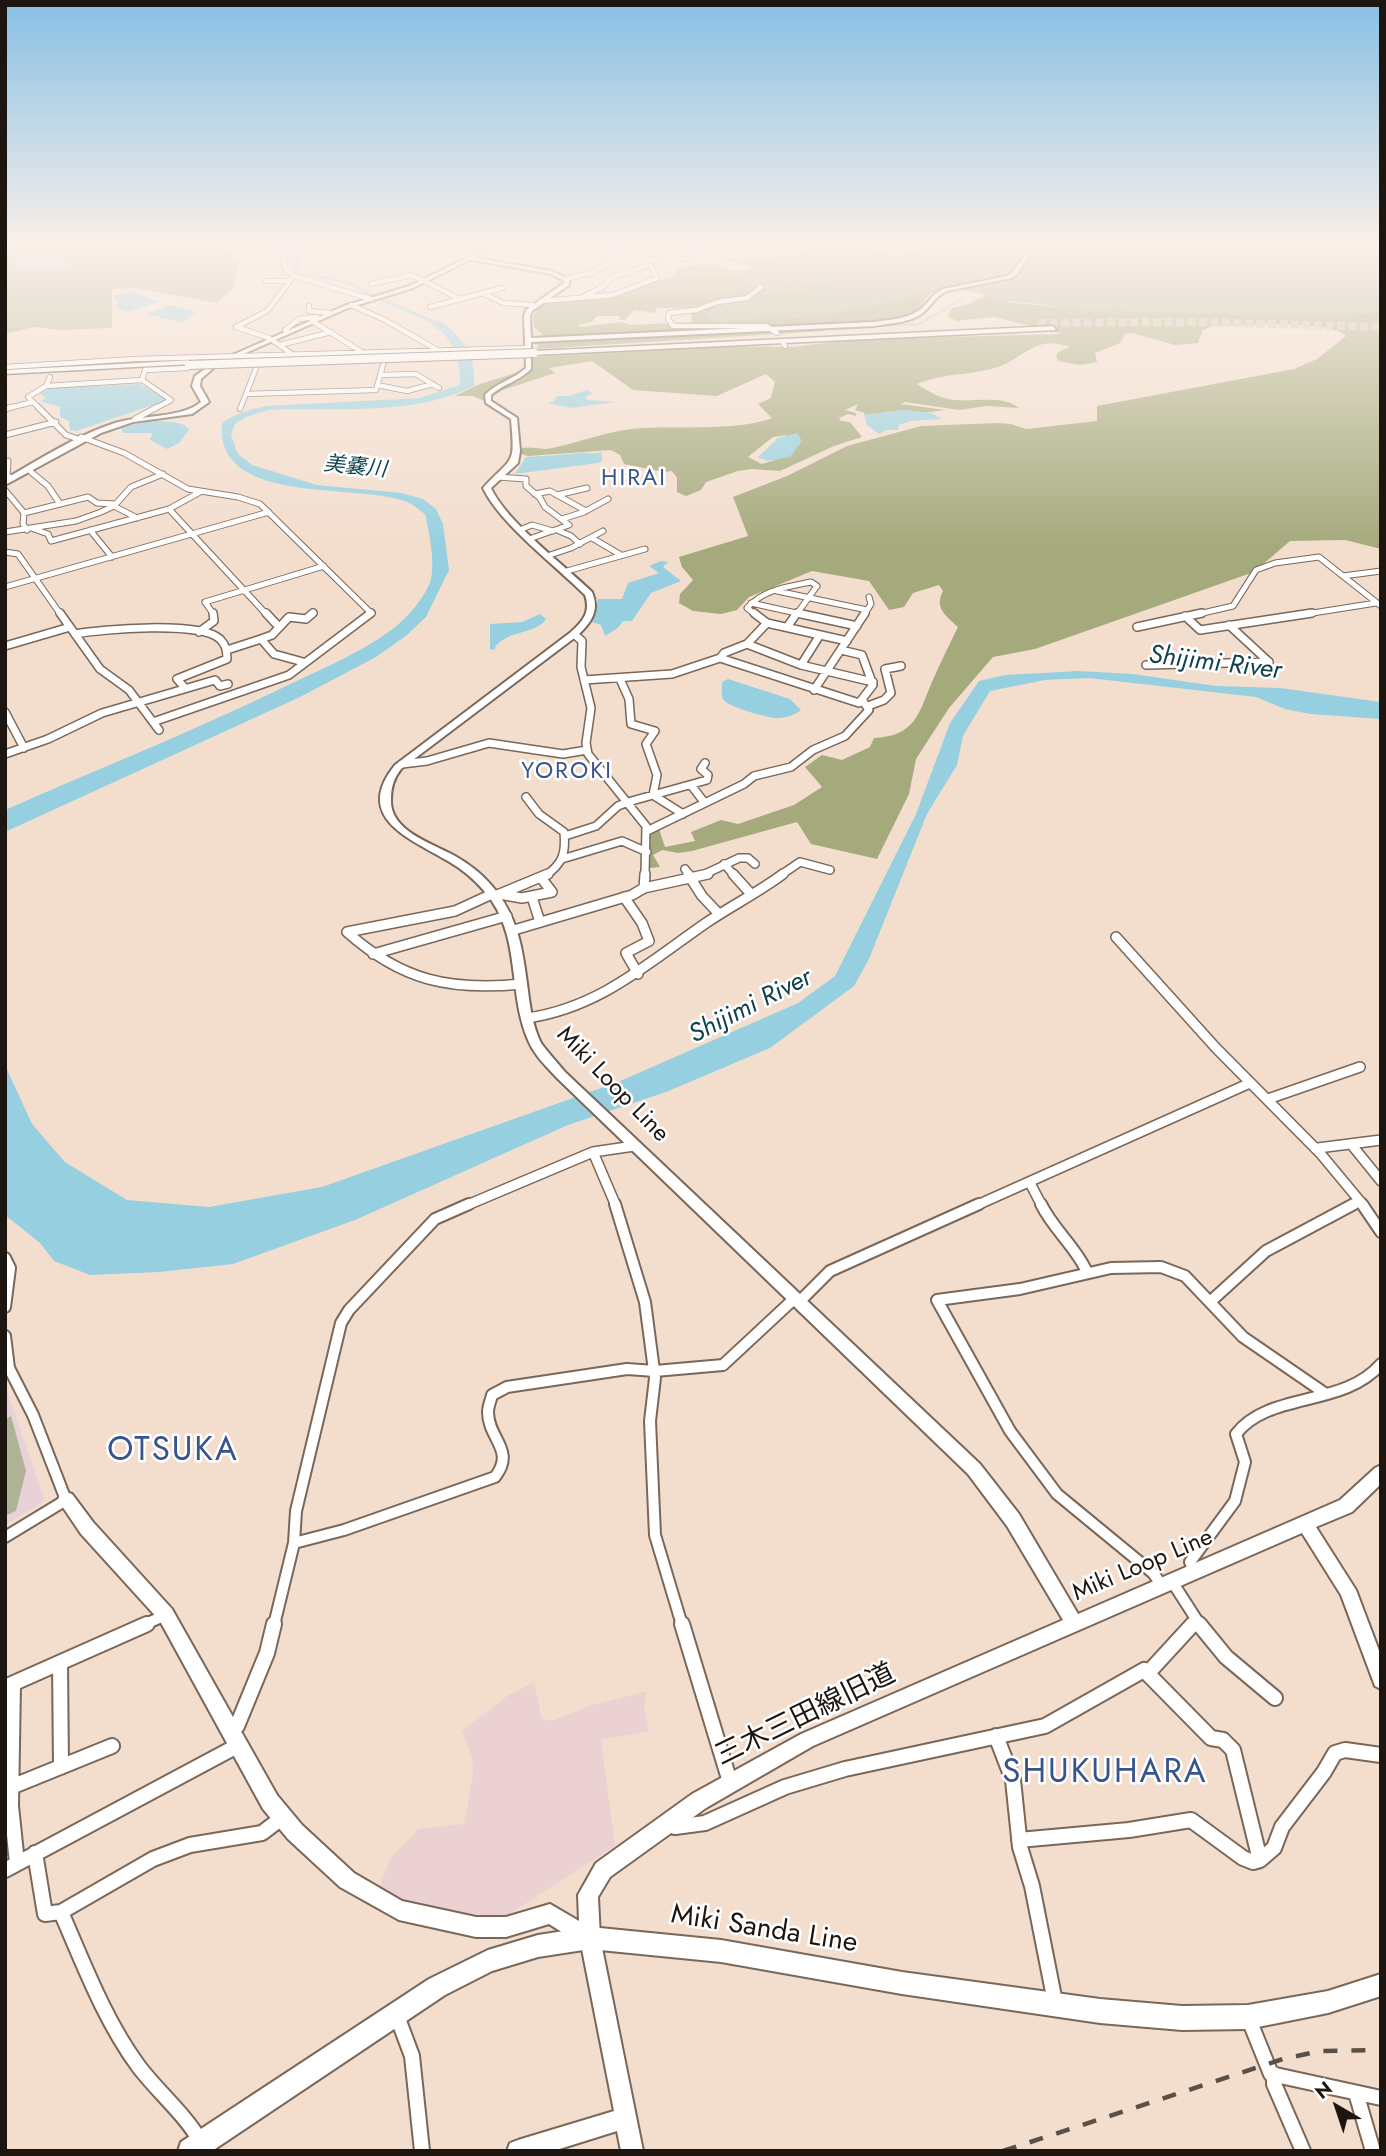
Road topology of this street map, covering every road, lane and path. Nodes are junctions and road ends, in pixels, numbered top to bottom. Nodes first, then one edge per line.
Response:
1 (256, 347) edge
2 (282, 347) edge
3 (354, 347) edge
4 (432, 347) edge
5 (551, 347) edge
6 (559, 347) edge
7 (567, 347) edge
8 (531, 348) junction
9 (441, 352) junction
10 (366, 354) junction
11 (386, 354) junction
12 (295, 356) junction
13 (260, 358) junction
14 (449, 358) dead end
15 (228, 359) junction
16 (384, 360) junction
17 (193, 362) junction
18 (257, 364) junction
19 (214, 365) junction
20 (5, 371) edge
21 (380, 375) junction
22 (50, 377) dead end
23 (142, 380) junction
24 (433, 384) junction
25 (377, 385) junction
26 (46, 386) junction
27 (439, 388) dead end
28 (246, 394) junction
29 (33, 402) junction
30 (5, 409) edge
31 (240, 409) dead end
32 (135, 419) junction
33 (56, 422) junction
34 (5, 435) edge
35 (79, 438) junction
36 (5, 462) edge
37 (39, 471) dead end
38 (31, 472) junction
39 (163, 474) junction
40 (16, 476) junction
41 (497, 477) junction
42 (5, 483) edge
43 (587, 488) dead end
44 (5, 491) edge
45 (200, 492) junction
46 (535, 494) junction
47 (557, 495) junction
48 (608, 499) dead end
49 (60, 504) junction
50 (114, 505) junction
51 (169, 509) junction
52 (586, 511) junction
53 (269, 512) junction
54 (24, 513) junction
55 (137, 517) junction
56 (562, 519) junction
57 (522, 529) junction
58 (30, 530) junction
59 (90, 530) junction
60 (556, 531) junction
61 (603, 531) dead end
62 (5, 532) edge
63 (192, 534) junction
64 (532, 538) junction
65 (592, 538) junction
66 (580, 544) junction
67 (645, 549) dead end
68 (5, 552) edge
69 (550, 555) junction
70 (621, 555) junction
71 (112, 557) junction
72 (324, 566) junction
73 (567, 571) junction
74 (1381, 571) edge
75 (1343, 576) junction
76 (35, 578) junction
77 (5, 587) edge
78 (776, 590) junction
79 (244, 591) junction
80 (869, 597) dead end
81 (808, 598) junction
82 (751, 603) junction
83 (1379, 605) edge
84 (867, 610) junction
85 (313, 613) dead end
86 (798, 613) junction
87 (1185, 617) junction
88 (767, 623) junction
89 (1229, 625) junction
90 (857, 626) junction
91 (279, 627) junction
92 (787, 627) junction
93 (1137, 627) dead end
94 (72, 631) junction
95 (199, 632) junction
96 (574, 634) junction
97 (820, 635) junction
98 (261, 639) junction
99 (847, 641) junction
100 (747, 644) junction
101 (5, 646) edge
102 (227, 650) junction
103 (841, 650) junction
104 (720, 658) junction
105 (227, 659) junction
106 (303, 662) junction
107 (801, 665) junction
108 (1146, 665) dead end
109 (901, 666) dead end
110 (232, 667) dead end
111 (827, 671) junction
112 (620, 679) junction
113 (584, 681) junction
114 (873, 682) junction
115 (228, 684) dead end
116 (185, 688) junction
117 (814, 690) junction
118 (138, 702) junction
119 (866, 704) junction
120 (5, 712) edge
121 (153, 722) junction
122 (159, 730) dead end
123 (24, 748) junction
124 (587, 750) junction
125 (5, 754) edge
126 (705, 763) dead end
127 (402, 764) junction
128 (691, 785) junction
129 (653, 794) junction
130 (526, 797) dead end
131 (628, 802) junction
132 (704, 802) junction
133 (683, 814) junction
134 (647, 831) junction
135 (565, 836) junction
136 (647, 852) junction
137 (562, 859) junction
138 (755, 863) dead end
139 (724, 864) junction
140 (685, 869) dead end
141 (830, 870) dead end
142 (542, 879) junction
143 (689, 879) junction
144 (528, 884) junction
145 (644, 888) junction
146 (495, 894) junction
147 (751, 894) junction
148 (531, 897) junction
149 (624, 897) junction
150 (719, 914) junction
151 (507, 916) junction
152 (540, 922) junction
153 (514, 930) junction
154 (1116, 937) dead end
155 (373, 954) junction
156 (638, 974) junction
157 (522, 984) junction
158 (527, 1018) junction
159 (1360, 1067) dead end
160 (1250, 1083) junction
161 (1268, 1099) junction
162 (1381, 1140) edge
163 (1351, 1144) junction
164 (634, 1146) junction
165 (1318, 1148) junction
166 (593, 1152) junction
167 (1381, 1181) edge
168 (1030, 1183) junction
169 (1360, 1201) junction
170 (1381, 1233) edge
171 (5, 1258) edge
172 (1087, 1272) junction
173 (6, 1292) edge
174 (797, 1300) junction
175 (1211, 1301) junction
176 (5, 1307) edge
177 (5, 1336) edge
178 (1381, 1364) edge
179 (654, 1371) junction
180 (1326, 1394) junction
181 (1380, 1476) edge
182 (66, 1500) junction
183 (1305, 1524) junction
184 (5, 1537) edge
185 (295, 1543) junction
186 (1194, 1571) junction
187 (1168, 1585) junction
188 (166, 1615) junction
189 (1196, 1620) junction
190 (1073, 1622) junction
191 (60, 1663) junction
192 (1148, 1673) junction
193 (1381, 1680) edge
194 (9, 1686) edge
195 (1275, 1698) dead end
196 (996, 1737) junction
197 (234, 1739) junction
198 (112, 1746) dead end
199 (1381, 1755) edge
200 (61, 1767) junction
201 (730, 1782) junction
202 (11, 1787) junction
203 (8, 1807) edge
204 (283, 1817) junction
205 (671, 1820) junction
206 (1019, 1840) junction
207 (35, 1853) junction
208 (1260, 1860) junction
209 (11, 1867) edge
210 (61, 1912) junction
211 (590, 1938) junction
212 (1381, 1985) edge
213 (1055, 2004) junction
214 (396, 2014) junction
215 (1248, 2017) junction
216 (1274, 2074) junction
217 (1356, 2093) junction
218 (1381, 2098) edge
219 (625, 2118) junction
220 (196, 2147) edge
221 (422, 2151) edge
222 (518, 2151) edge
223 (632, 2151) edge
224 (1303, 2151) edge
225 (1373, 2151) edge

1 - 15 main road
2 - 12 street
3 - 10 street
4 - 9 street
5 - 8 main road
6 - 8 highway
7 - 8 highway
8 - 9 street, bridge
8 - 17 highway, bridge
8 - 41 main road
9 - 11 street
10 - 11 street
10 - 12 street
11 - 16 street
12 - 13 street
13 - 15 street
13 - 18 street
14 - 16 street
15 - 17 street
15 - 19 main road
16 - 18 street
16 - 21 street
17 - 20 highway
17 - 20 street
17 - 23 street
18 - 19 street
18 - 28 street
19 - 32 main road
21 - 24 street
21 - 25 street
22 - 26 street
23 - 26 street
23 - 32 street
24 - 25 street
24 - 27 street
25 - 28 street
26 - 29 street
28 - 31 street
29 - 30 street
29 - 33 street
32 - 35 main road
33 - 34 street
33 - 35 street
35 - 39 street
35 - 40 main road
36 - 40 street
37 - 38 street
38 - 40 street
38 - 49 street
39 - 45 street
39 - 50 street
40 - 42 main road
41 - 46 street
41 - 57 main road, Miki Loop Line
43 - 47 street
44 - 54 street
45 - 51 street
45 - 53 street
46 - 47 street
46 - 56 street
47 - 52 street
48 - 52 street
49 - 50 street
49 - 54 street
50 - 55 street
50 - 58 street
51 - 55 street
51 - 63 street
52 - 56 street
53 - 63 street
53 - 72 street
54 - 58 street
55 - 59 street
56 - 60 street
57 - 60 street
57 - 64 main road, Miki Loop Line
58 - 59 street
58 - 62 street
59 - 71 street
60 - 64 street
60 - 66 street
61 - 65 street
63 - 71 street
63 - 79 street
64 - 69 main road, Miki Loop Line
65 - 66 street
65 - 70 street
66 - 69 street
67 - 70 street
68 - 76 street
69 - 73 main road, Miki Loop Line
70 - 73 street
71 - 76 street
72 - 79 street
72 - 106 street
73 - 96 main road, Miki Loop Line
74 - 75 street
75 - 83 street
75 - 87 street
76 - 77 street
76 - 94 street
78 - 81 street
78 - 81 street
78 - 82 street
79 - 91 street
79 - 95 street
80 - 84 street
81 - 84 street
81 - 86 street
82 - 86 street
82 - 88 street
83 - 89 street
84 - 90 street
85 - 91 street
86 - 90 street
86 - 92 street
87 - 89 street
87 - 93 street
88 - 92 street
88 - 100 street
89 - 108 street
90 - 99 street
91 - 98 street
92 - 97 street
94 - 95 street
94 - 101 street
94 - 118 street
95 - 102 street
96 - 113 street
96 - 127 main road, Miki Loop Line
97 - 99 street
97 - 107 street
98 - 102 street
98 - 106 street
99 - 103 street
100 - 104 street
100 - 107 street
102 - 105 street
103 - 111 street
103 - 114 street
104 - 112 street
104 - 117 street
105 - 110 street
105 - 116 street
106 - 121 street
107 - 111 street
109 - 119 street
111 - 114 street
111 - 117 street
112 - 113 street
112 - 129 street
113 - 124 street
114 - 119 street
115 - 116 street
116 - 118 street
117 - 119 street
118 - 121 street
118 - 123 street
119 - 132 street
120 - 123 street
121 - 122 street
123 - 125 street
124 - 127 street
124 - 131 street
126 - 128 street
127 - 146 main road, Miki Loop Line
128 - 129 street
128 - 132 street
129 - 131 street
129 - 133 street
130 - 135 street
131 - 134 street
131 - 135 street
132 - 133 street
133 - 134 street
134 - 136 street
135 - 137 street
136 - 137 street
136 - 145 street
137 - 142 street
138 - 139 street
139 - 143 street
139 - 147 street
140 - 143 street
141 - 147 street
142 - 144 street
142 - 148 street
143 - 145 street
143 - 150 street
144 - 146 street
144 - 148 street
145 - 149 street
146 - 148 street
146 - 151 main road, Miki Loop Line
146 - 155 street
147 - 150 street
148 - 152 street
149 - 152 street
149 - 156 street
150 - 156 street
151 - 153 main road, Miki Loop Line
151 - 155 street
152 - 153 street
153 - 157 main road, Miki Loop Line
154 - 160 street
155 - 157 street
156 - 158 street
157 - 158 main road, Miki Loop Line
158 - 164 main road, Miki Loop Line
159 - 161 street
160 - 161 street
160 - 168 street
161 - 165 street
162 - 163 street
163 - 165 street
163 - 167 street
164 - 166 street
164 - 174 main road, Miki Loop Line
165 - 169 street
166 - 179 street
166 - 185 street
168 - 172 street
168 - 174 street
169 - 170 street
169 - 175 street
171 - 173 street
172 - 175 street
172 - 187 street
173 - 176 street
174 - 179 street
174 - 190 main road, Miki Loop Line
175 - 180 street
177 - 182 street
178 - 180 street
179 - 185 street
179 - 201 street
180 - 186 street
181 - 183 main road
182 - 184 street
182 - 188 main road
183 - 186 main road, Miki Loop Line
183 - 193 street
185 - 197 street
186 - 187 main road, Miki Loop Line
187 - 189 street
187 - 190 main road, Miki Loop Line
188 - 191 street
188 - 197 main road
189 - 192 street
189 - 195 street
190 - 201 street, 三木三田線旧道
191 - 194 street
191 - 200 street
192 - 196 street
192 - 208 street
194 - 202 street
196 - 205 street
196 - 206 street
197 - 204 main road
197 - 207 street
198 - 200 street
199 - 208 street
200 - 202 street
201 - 205 street, 三木三田線旧道
202 - 203 street
203 - 209 street
204 - 210 street
204 - 211 main road
205 - 211 street, 三木三田線旧道
206 - 208 street
206 - 213 street
207 - 209 street
207 - 210 street
210 - 220 street
211 - 213 main road, Miki Sanda Line
211 - 214 main road, Miki Sanda Line
211 - 219 street, 三木三田線旧道
212 - 215 main road, Miki Sanda Line
213 - 215 main road, Miki Sanda Line
214 - 220 main road, Miki Sanda Line
214 - 221 street
215 - 216 street
216 - 217 street
216 - 224 street
217 - 218 street
217 - 225 street
219 - 222 main road
219 - 223 main road

